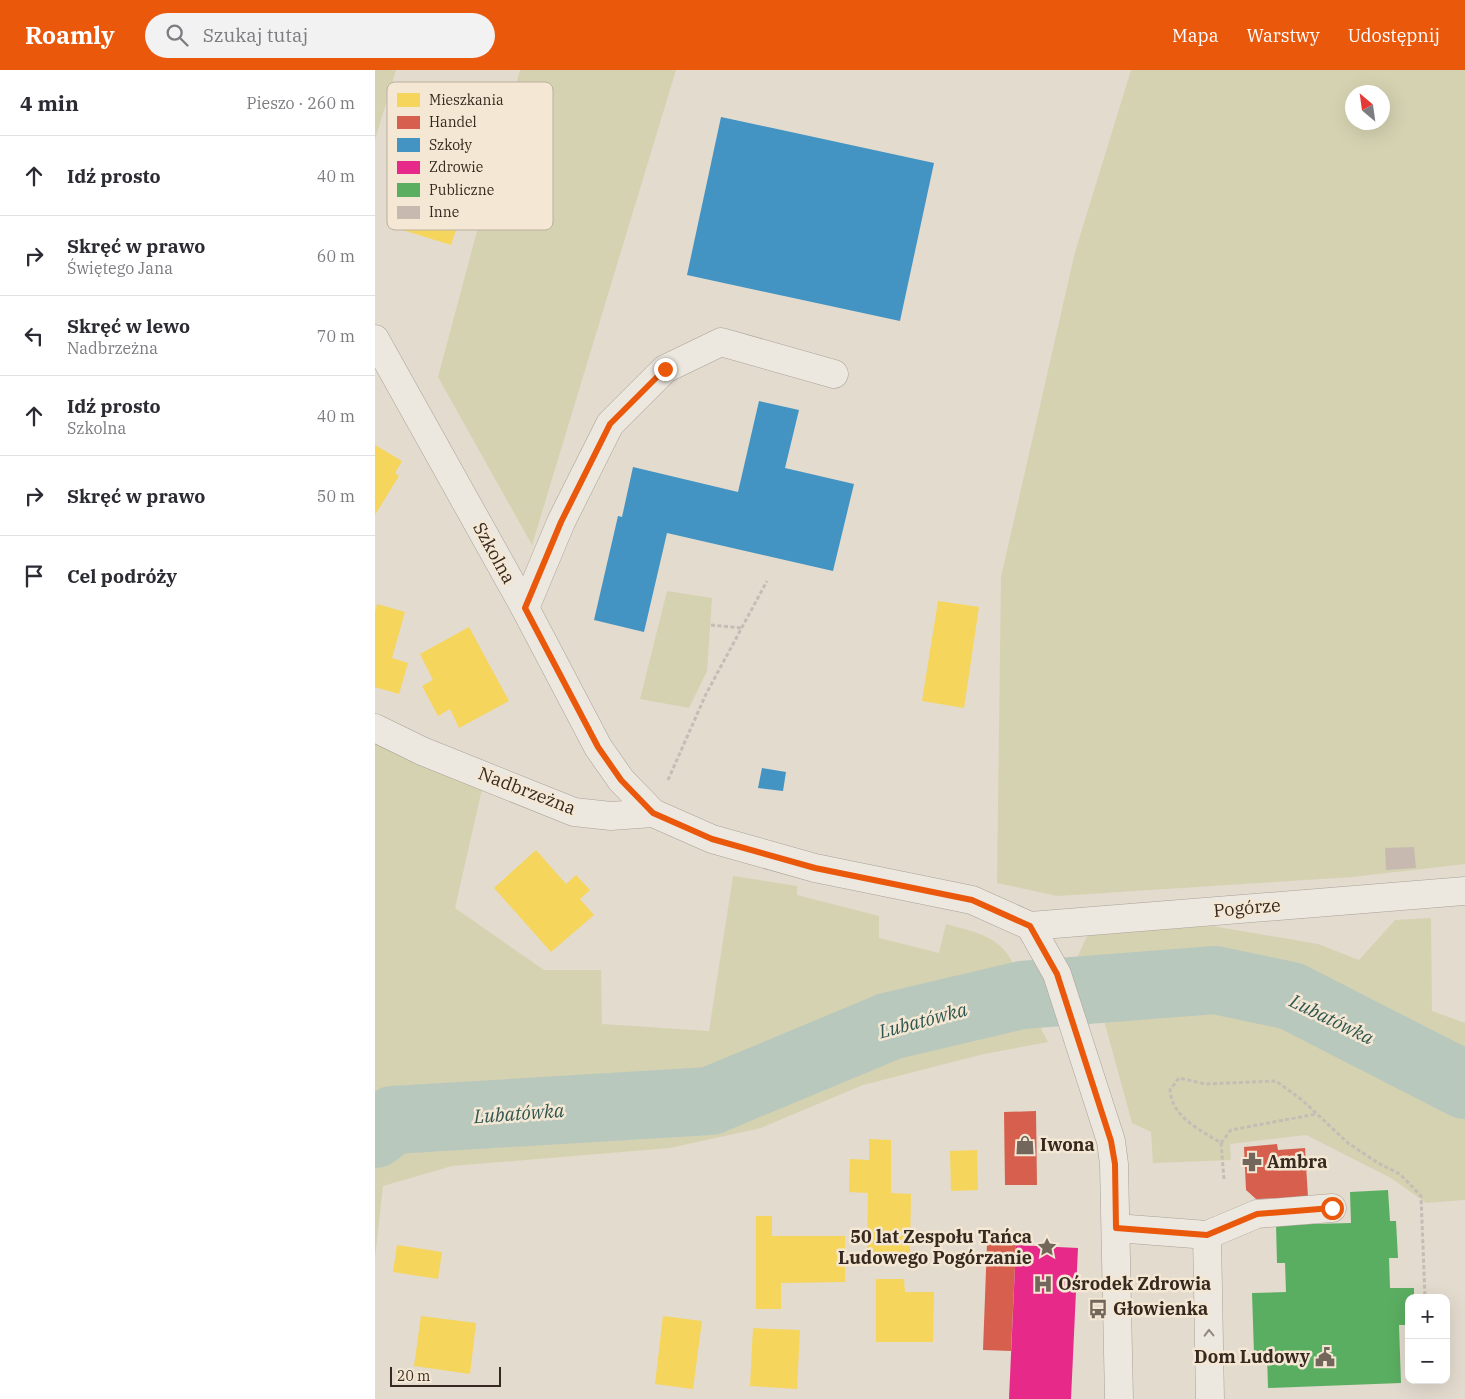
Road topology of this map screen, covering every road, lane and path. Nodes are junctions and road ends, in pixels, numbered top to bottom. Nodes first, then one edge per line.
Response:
1 (375, 339) edge
2 (834, 374) dead end
3 (767, 581) dead end
4 (525, 608) junction
5 (711, 625) dead end
6 (742, 628) junction
7 (375, 728) edge
8 (666, 784) dead end
9 (653, 813) junction
10 (1465, 891) edge
11 (1030, 926) junction
12 (1317, 1114) junction
13 (1221, 1143) junction
14 (1224, 1179) dead end
15 (1332, 1208) dead end
16 (1116, 1228) junction
17 (1207, 1235) junction
18 (1425, 1294) edge
19 (1119, 1399) edge
20 (1210, 1399) edge

1 - 4 street, Szkolna
2 - 4 street
3 - 6 path
4 - 9 street, Szkolna
5 - 6 path
6 - 8 path
7 - 9 street, Nadbrzeżna
9 - 11 street, Nadbrzeżna
10 - 11 street, Pogórze
11 - 16 street
12 - 13 path
12 - 13 path
12 - 18 path
13 - 14 path
15 - 17 street
16 - 17 street
16 - 19 street
20 -> 17 street

